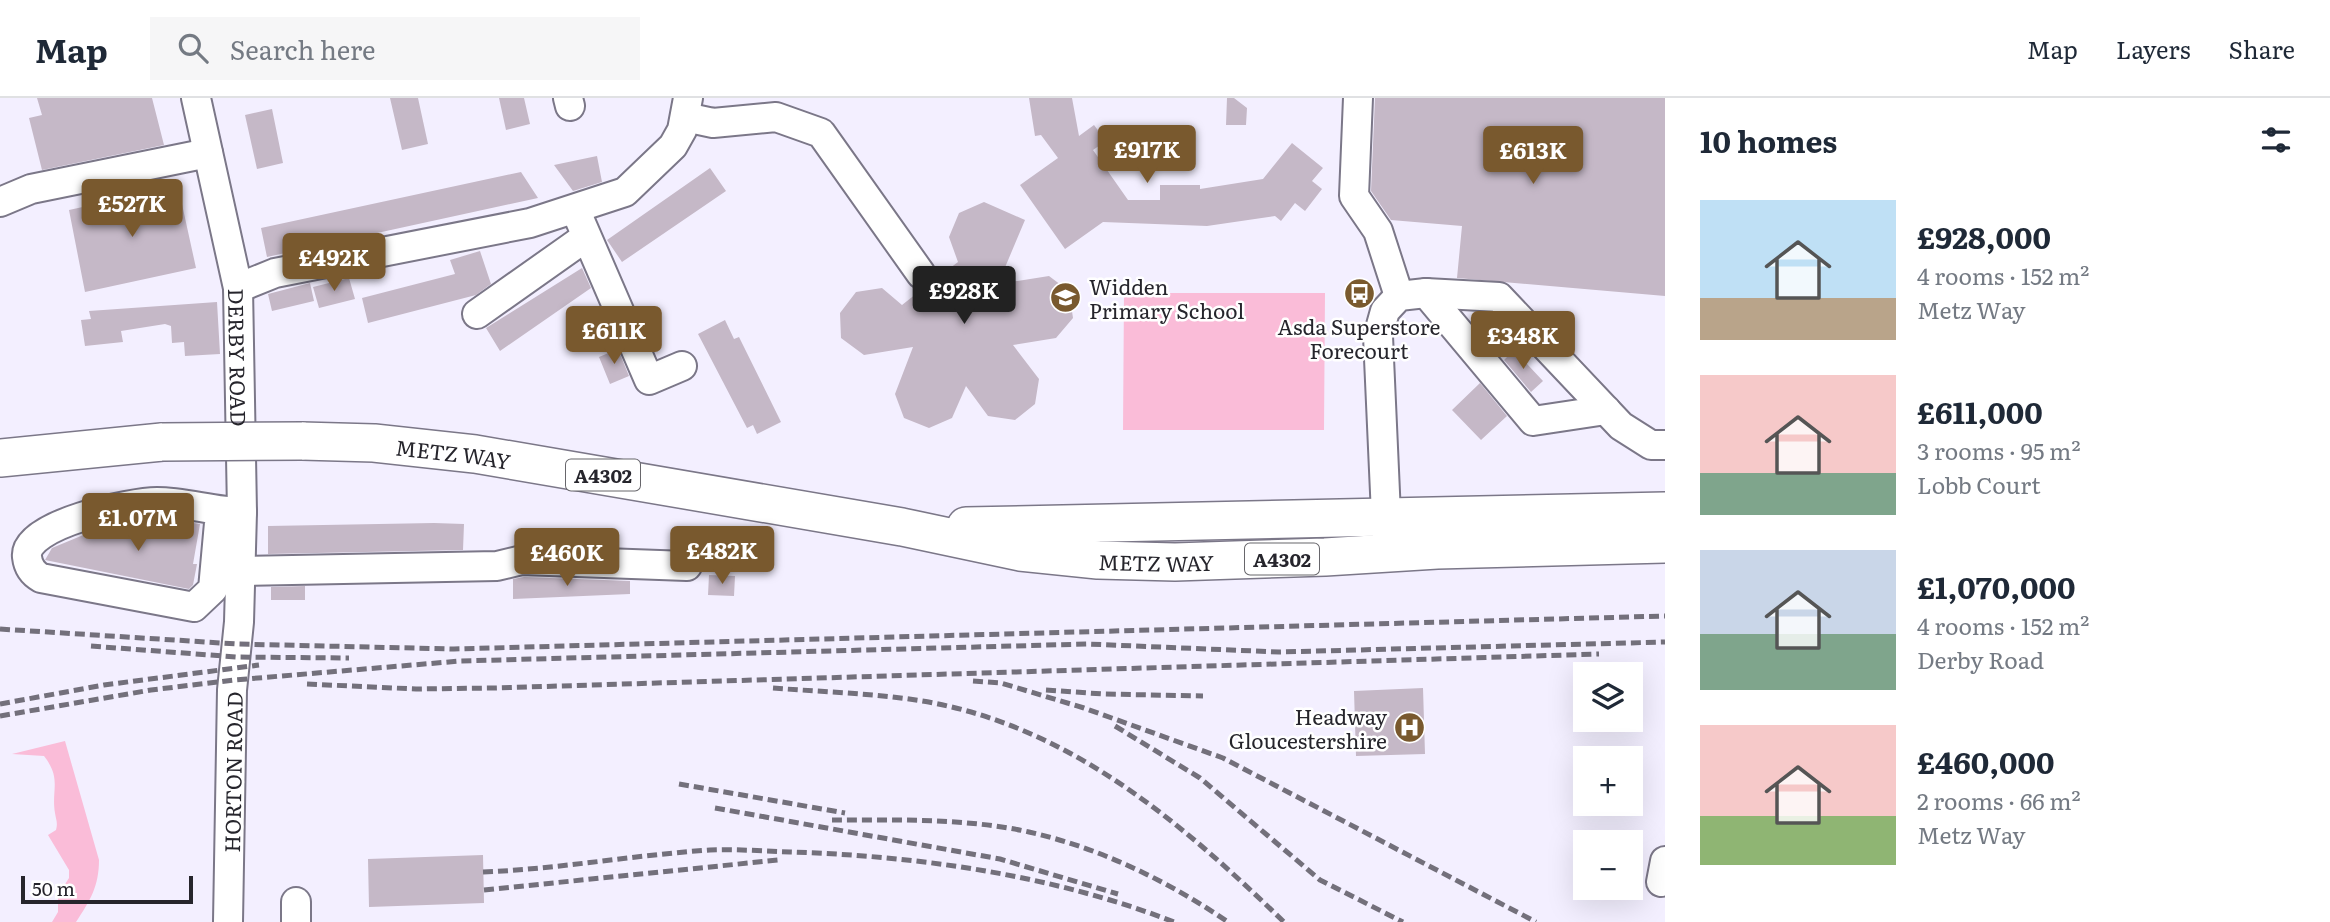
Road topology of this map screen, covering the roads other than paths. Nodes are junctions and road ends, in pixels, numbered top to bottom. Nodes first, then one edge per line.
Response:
1 (1358, 98) edge
2 (198, 99) edge
3 (687, 107) edge
4 (208, 153) junction
5 (0, 202) edge
6 (575, 209) junction
7 (586, 237) junction
8 (921, 274) dead end
9 (238, 288) junction
10 (1413, 294) junction
11 (477, 314) dead end
12 (682, 366) dead end
13 (1606, 410) junction
14 (1665, 445) edge
15 (0, 458) edge
16 (1665, 511) edge
17 (231, 512) junction
18 (1386, 516) junction
19 (902, 527) junction
20 (1665, 544) edge
21 (1388, 553) junction
22 (687, 566) dead end
23 (240, 571) junction
24 (239, 622) joint
25 (228, 922) edge

1 - 10 street
2 - 4 street, DERBY ROAD
3 - 6 street
3 - 8 street
4 - 5 street
4 - 9 street, DERBY ROAD
6 - 7 street
6 - 9 street
7 - 11 street
7 - 12 street
9 - 17 street, DERBY ROAD
10 - 13 street
10 - 13 street
10 - 18 street
13 - 14 street
15 - 19 main road, METZ WAY / A4302, bridge
16 - 18 main road, METZ WAY / A4302
17 - 17 street
17 - 23 street, DERBY ROAD
18 - 19 main road, METZ WAY / A4302
18 - 21 street
19 - 21 main road, METZ WAY / A4302
20 - 21 main road, METZ WAY / A4302
22 - 23 street
23 - 24 street, DERBY ROAD
24 - 25 street, HORTON ROAD

